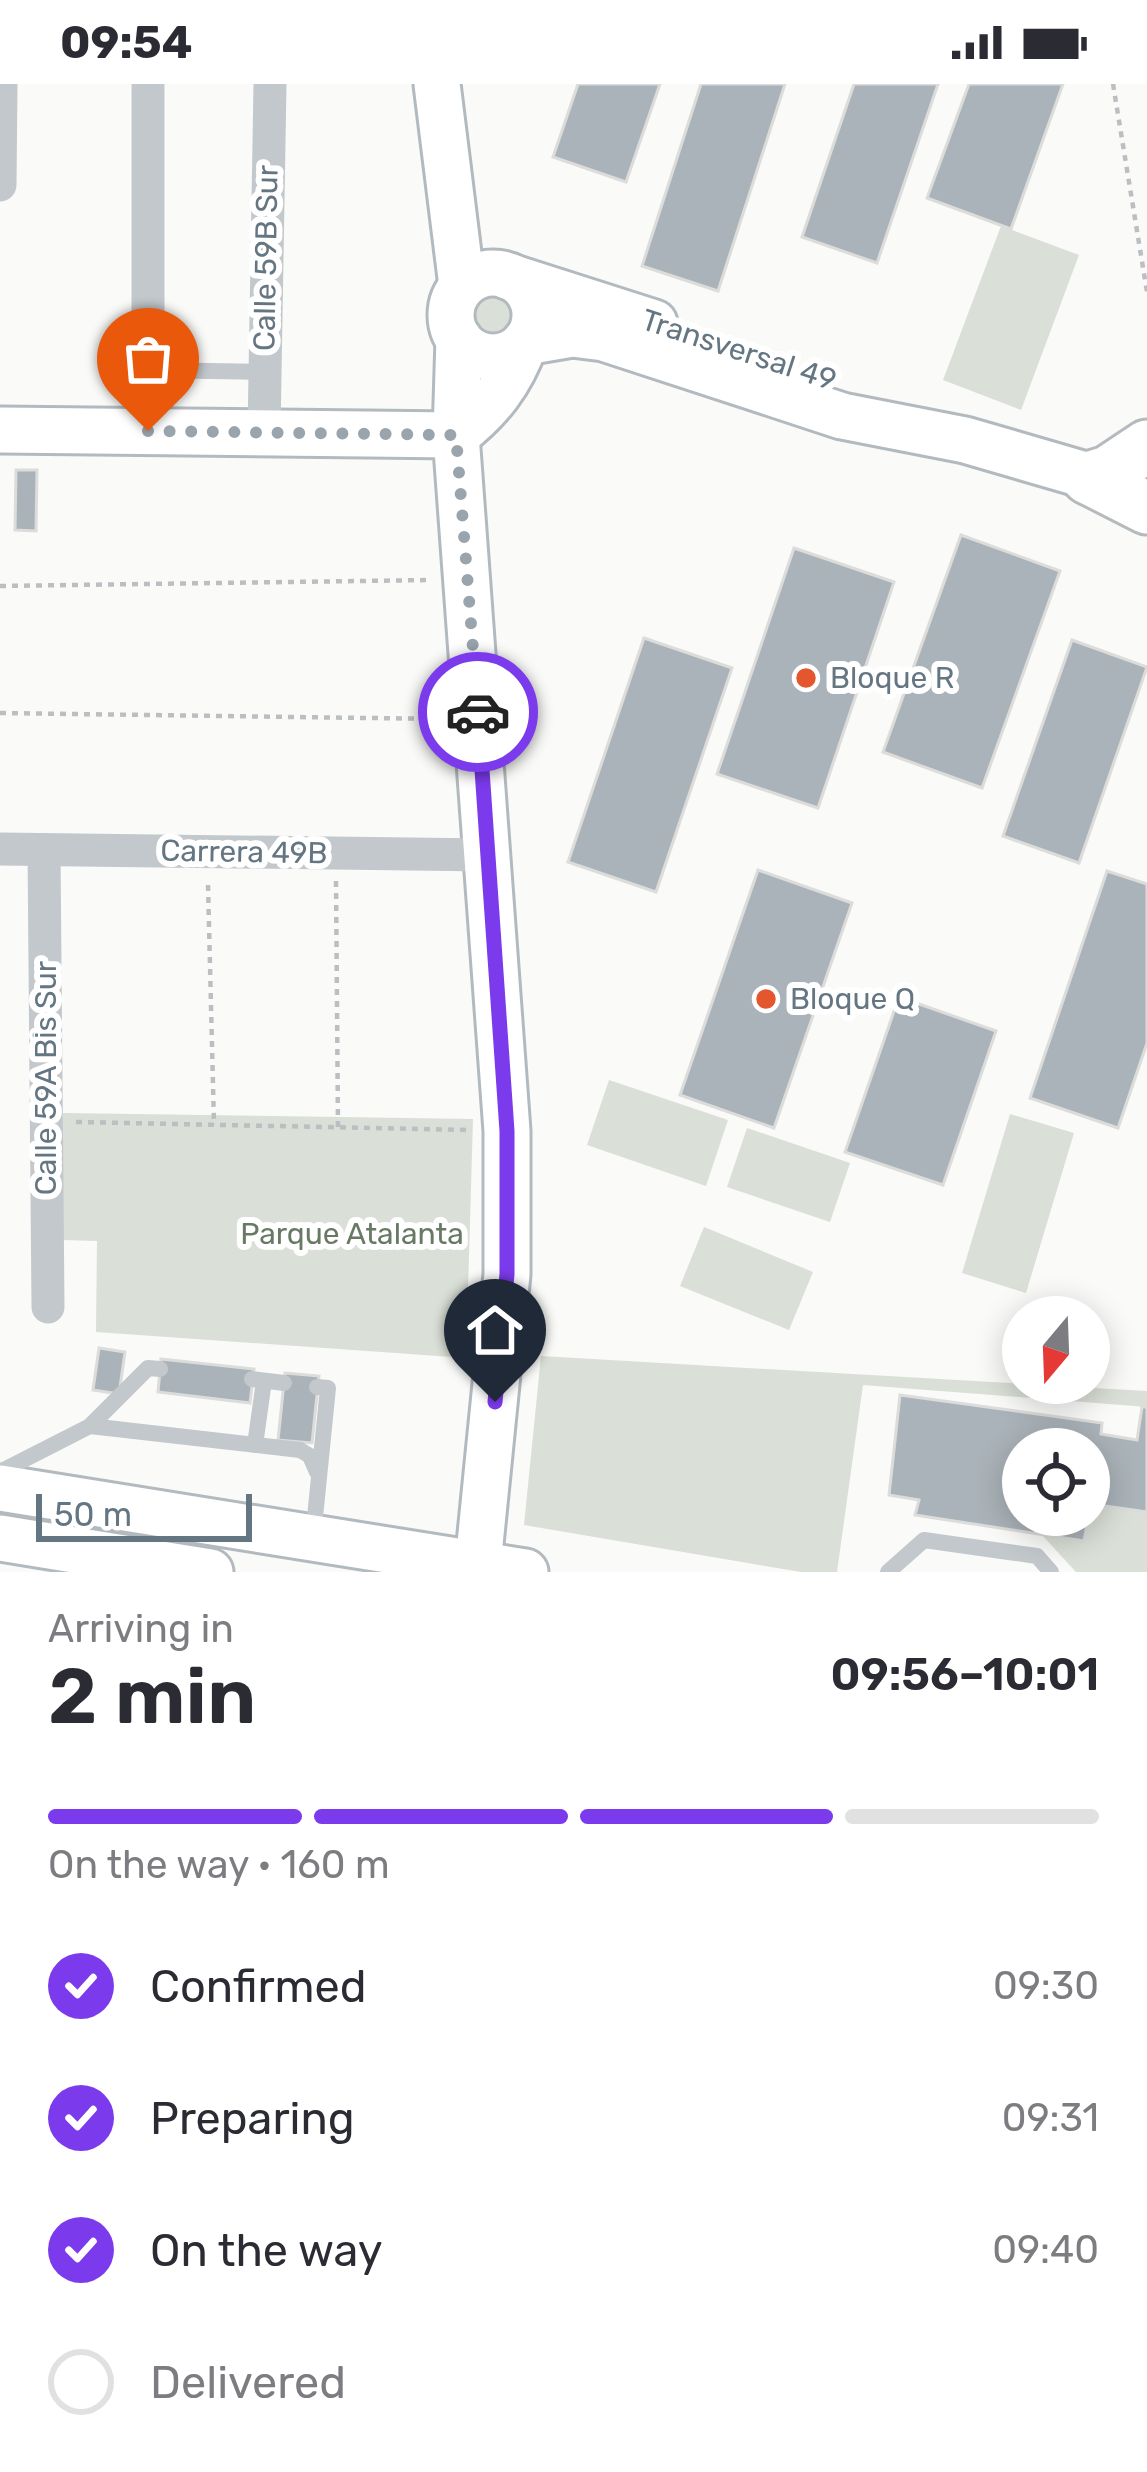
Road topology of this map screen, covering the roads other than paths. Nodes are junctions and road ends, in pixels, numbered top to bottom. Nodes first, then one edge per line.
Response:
1 (1, 84) edge
2 (148, 84) edge
3 (270, 84) edge
4 (437, 84) edge
5 (447, 183) junction
6 (0, 185) edge
7 (507, 276) junction
8 (462, 286) junction
9 (459, 339) junction
10 (525, 342) junction
11 (148, 370) junction
12 (264, 372) junction
13 (0, 430) edge
14 (148, 431) junction
15 (263, 433) junction
16 (456, 435) junction
17 (964, 440) junction
18 (1147, 446) edge
19 (1088, 478) junction
20 (1147, 488) edge
21 (1147, 508) edge
22 (0, 849) edge
23 (44, 850) junction
24 (488, 855) junction
25 (48, 1307) dead end
26 (160, 1369) dead end
27 (284, 1383) dead end
28 (317, 1387) dead end
29 (90, 1426) junction
30 (255, 1445) junction
31 (0, 1472) edge
32 (317, 1472) junction
33 (0, 1488) edge
34 (0, 1538) edge
35 (313, 1538) junction
36 (478, 1564) junction
37 (210, 1572) edge
38 (525, 1572) edge
39 (888, 1572) edge
40 (1051, 1572) edge

1 - 6 street
2 - 11 street
3 - 12 street, Calle 59B Sur
4 - 5 street
5 - 7 street
5 - 8 street
7 - 8 street
7 - 10 street
7 - 17 street, Transversal 49
8 - 9 street
9 - 10 street
9 - 16 street
10 - 16 street
10 - 17 street, Transversal 49
11 - 12 lane
11 - 14 street
12 - 15 street, Calle 59B Sur
13 - 14 street
14 - 15 street
15 - 16 street
16 - 24 street
17 - 19 street, Transversal 49
18 - 19 main road
19 - 20 street, Transversal 49
19 - 21 main road
22 - 23 street, Carrera 49B
23 - 24 street, Carrera 49B
23 - 25 street, Calle 59A Bis Sur
24 - 36 street
26 - 29 lane
27 - 30 lane
28 - 32 lane
29 - 30 lane
29 - 31 lane
30 - 32 lane
32 - 35 lane
33 - 35 street
34 - 37 street
35 - 36 street
36 - 38 street
39 - 40 lane

